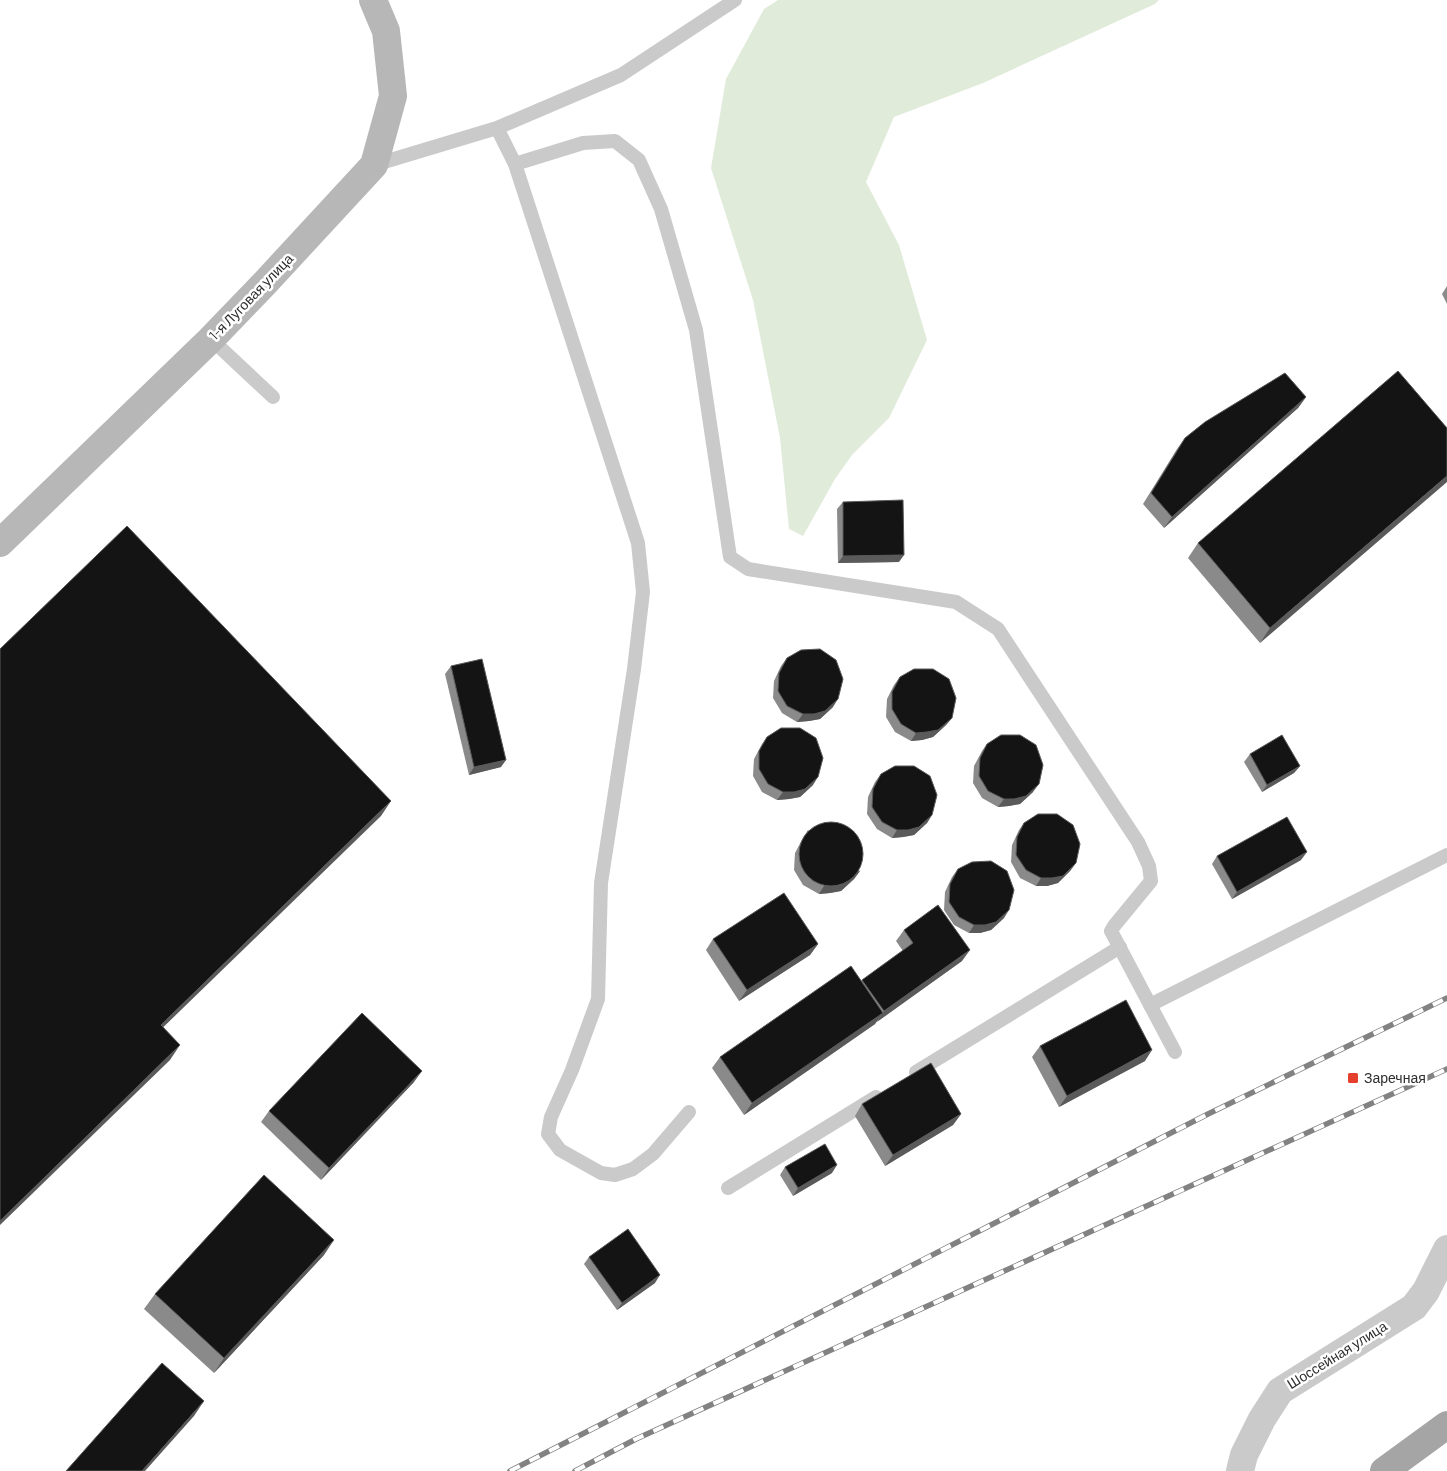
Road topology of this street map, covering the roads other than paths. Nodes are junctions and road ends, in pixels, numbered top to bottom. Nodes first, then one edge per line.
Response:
1 (373, 0) edge
2 (736, 0) edge
3 (497, 128) junction
4 (515, 164) junction
5 (374, 165) junction
6 (211, 339) junction
7 (272, 397) dead end
8 (0, 543) edge
9 (1447, 855) edge
10 (1120, 947) junction
11 (1150, 1005) junction
12 (1175, 1052) dead end
13 (903, 1080) edge
14 (886, 1091) edge
15 (689, 1112) dead end
16 (728, 1188) dead end
17 (1447, 1249) edge
18 (1447, 1425) edge
19 (1240, 1471) edge
20 (1384, 1471) edge

1 - 5 main road, 1-я Луговая улица
2 - 3 lane
3 - 4 lane
3 - 5 lane
4 - 10 lane
4 - 15 lane
5 - 6 main road, 1-я Луговая улица
6 - 7 lane
6 - 8 main road, 1-я Луговая улица
9 - 11 lane
10 - 11 lane
10 - 13 lane
11 - 12 lane
14 - 16 lane
17 - 19 street, Шоссейная улица
18 - 20 main road

